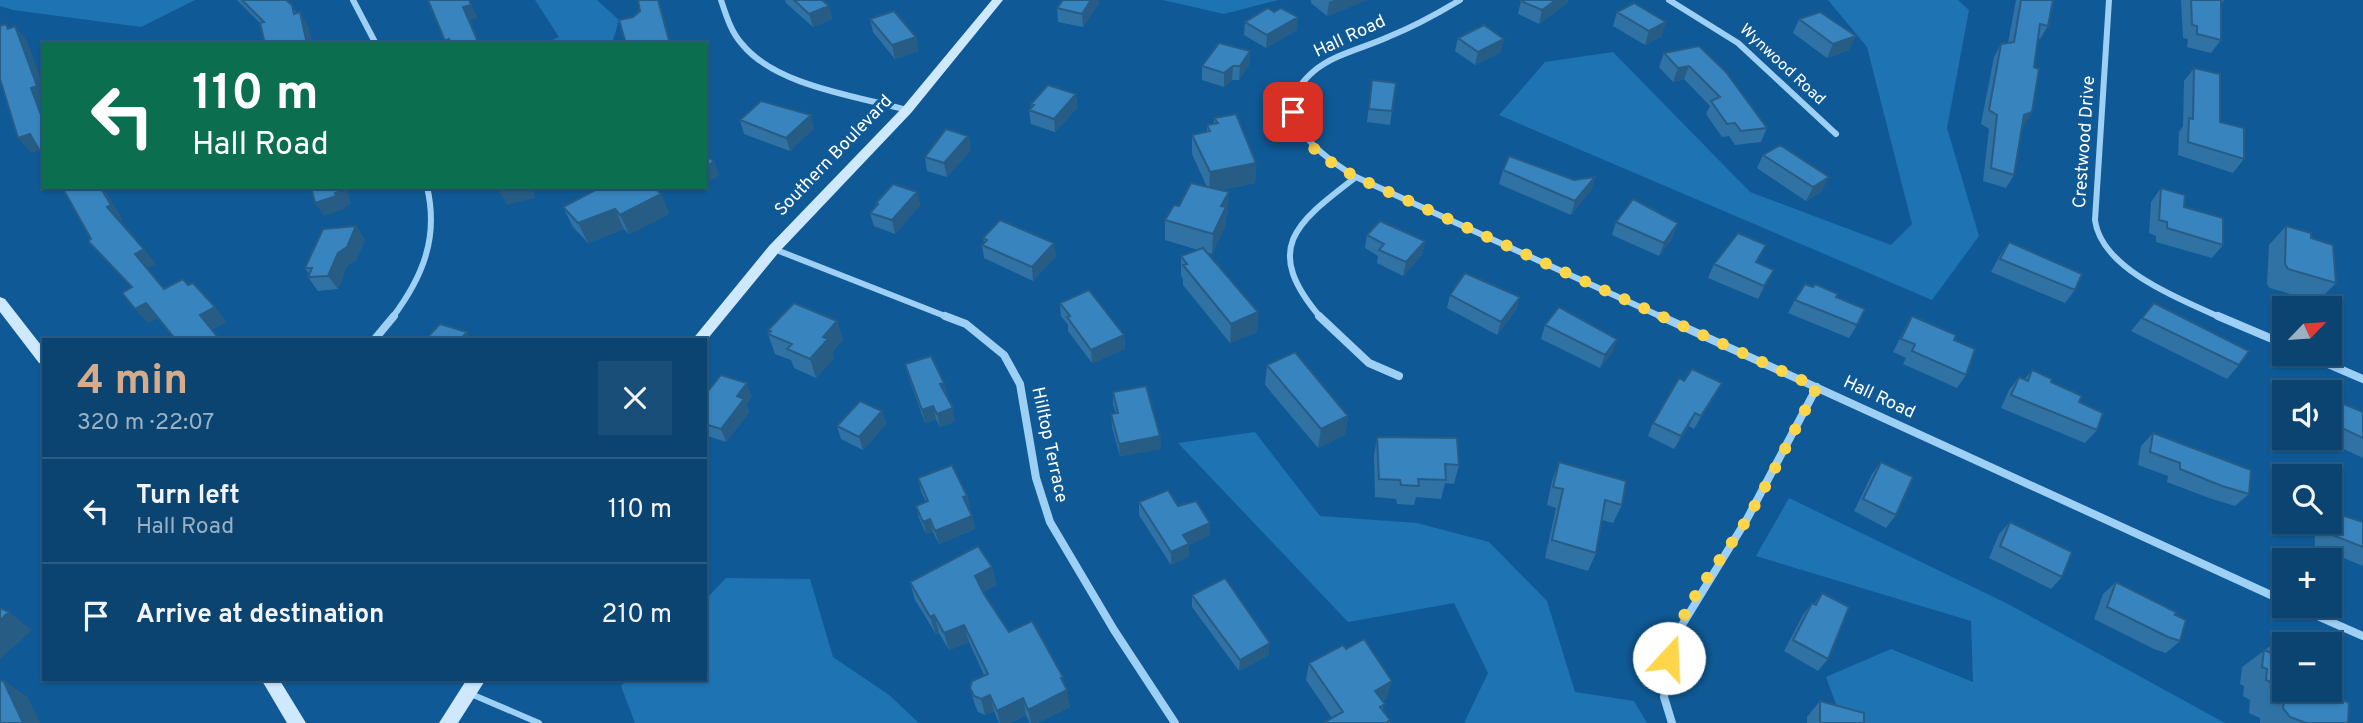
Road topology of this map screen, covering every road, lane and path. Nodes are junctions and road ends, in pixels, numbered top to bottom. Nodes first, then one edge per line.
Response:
1 (353, 0) edge
2 (721, 0) edge
3 (998, 0) edge
4 (1460, 0) edge
5 (1669, 0) edge
6 (2109, 0) edge
7 (375, 42) edge
8 (908, 110) junction
9 (1836, 134) dead end
10 (1356, 177) junction
11 (427, 189) edge
12 (774, 248) junction
13 (0, 302) edge
14 (376, 338) edge
15 (701, 338) edge
16 (2272, 338) edge
17 (42, 356) edge
18 (2333, 366) edge
19 (1399, 376) dead end
20 (2363, 379) edge
21 (1817, 387) junction
22 (2272, 596) edge
23 (2322, 618) edge
24 (2363, 636) edge
25 (271, 681) edge
26 (473, 686) edge
27 (297, 723) edge
28 (449, 723) edge
29 (539, 723) edge
30 (1175, 723) edge
31 (1672, 723) edge

1 - 7 street
2 - 8 street
3 - 8 main road, Southern Boulevard
4 - 10 street, Hall Road
5 - 9 street, Wynwood Road
6 - 16 street, Crestwood Drive
8 - 12 main road, Southern Boulevard
10 - 19 street
10 - 21 street, Hall Road
11 - 14 street
12 - 15 main road, Southern Boulevard
12 - 30 street, Hilltop Terrace
13 - 17 main road
18 - 20 street
21 - 22 street, Hall Road
21 - 31 street
23 - 24 street
25 - 27 main road
26 - 28 main road
26 - 29 lane

